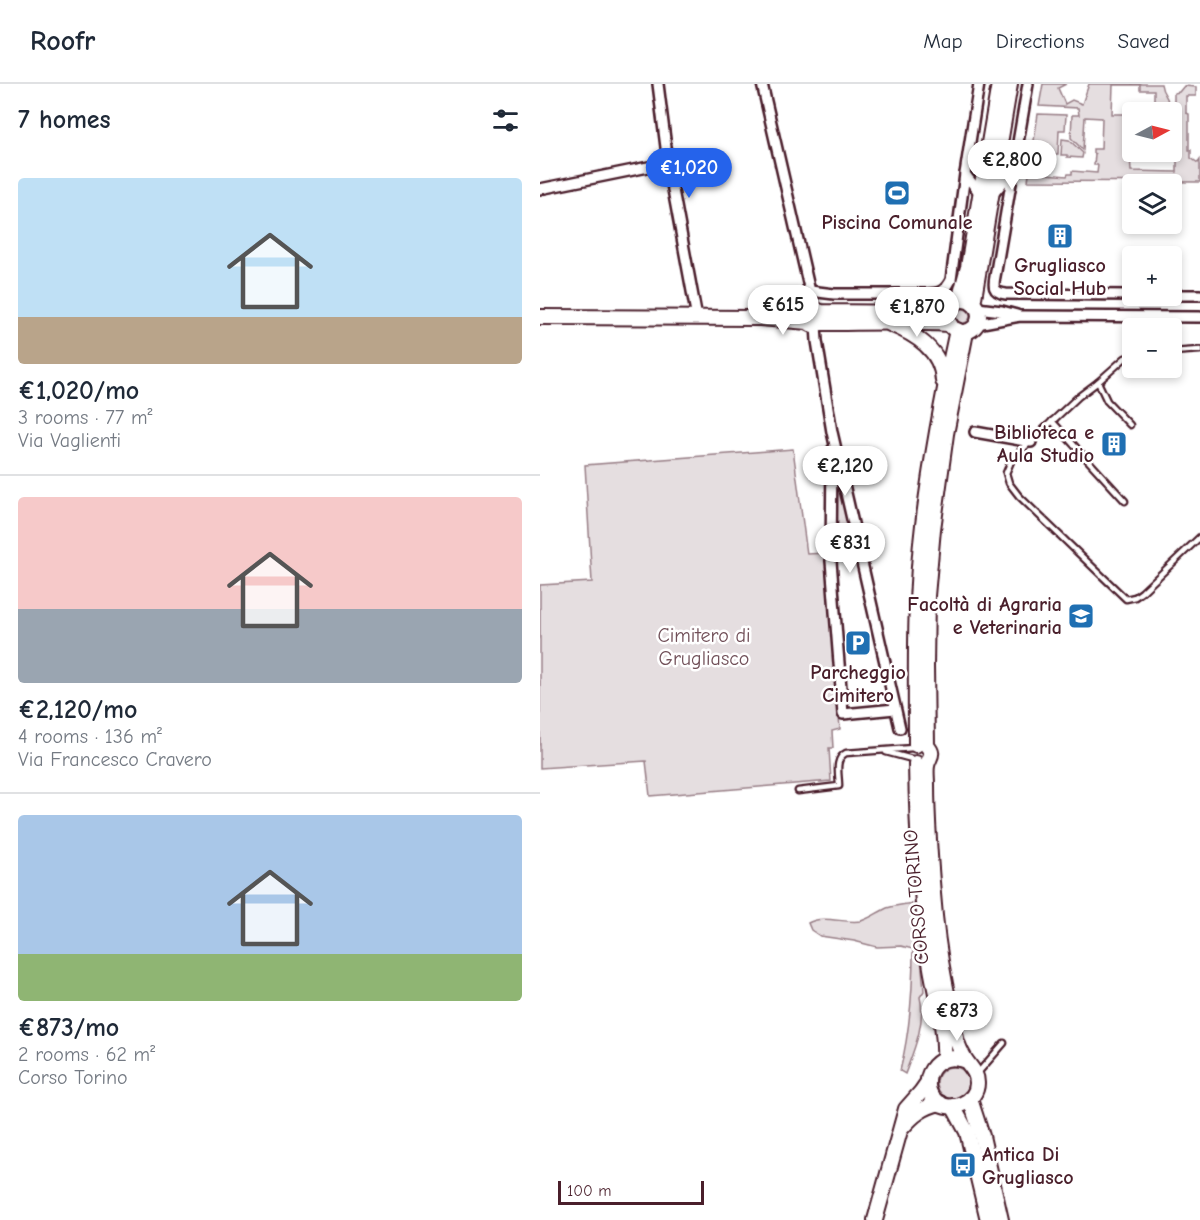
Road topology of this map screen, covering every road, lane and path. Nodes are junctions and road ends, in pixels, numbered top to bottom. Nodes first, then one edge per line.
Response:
1 (658, 84) edge
2 (762, 84) edge
3 (979, 84) edge
4 (999, 84) edge
5 (1010, 84) edge
6 (1028, 84) edge
7 (668, 163) junction
8 (1014, 170) junction
9 (965, 174) junction
10 (540, 189) edge
11 (986, 195) junction
12 (810, 291) junction
13 (870, 294) junction
14 (1122, 295) edge
15 (1182, 295) edge
16 (1200, 295) edge
17 (965, 305) junction
18 (860, 312) junction
19 (1020, 316) junction
20 (540, 317) edge
21 (1200, 317) edge
22 (697, 318) junction
23 (815, 318) junction
24 (885, 322) junction
25 (962, 328) junction
26 (1200, 350) edge
27 (1182, 351) edge
28 (1122, 361) edge
29 (1098, 382) junction
30 (942, 398) junction
31 (1052, 422) junction
32 (1130, 425) dead end
33 (832, 432) junction
34 (975, 432) dead end
35 (1030, 441) junction
36 (1125, 501) dead end
37 (1200, 537) edge
38 (895, 709) junction
39 (900, 728) dead end
40 (881, 750) junction
41 (919, 754) junction
42 (798, 791) dead end
43 (1004, 1043) dead end
44 (944, 1059) junction
45 (966, 1061) junction
46 (976, 1076) junction
47 (928, 1082) junction
48 (970, 1099) junction
49 (947, 1105) junction
50 (899, 1132) junction
51 (875, 1220) edge
52 (988, 1220) edge
53 (1001, 1220) edge

1 - 7 street
2 - 12 street
3 - 9 street
4 - 11 street, CORSO TORINO
5 - 11 street, CORSO TORINO
6 - 8 street
7 - 10 street
7 - 22 street
8 - 11 street
8 - 14 street
9 - 11 street
9 - 13 street
11 - 17 street, CORSO TORINO
12 - 13 street
12 - 23 street
13 - 18 street
15 - 16 street
17 - 18 street
17 - 19 street
17 - 25 street, CORSO TORINO
17 - 25 street, CORSO TORINO
18 - 23 street
19 - 21 street
19 - 25 street
20 - 22 street
22 - 23 street
23 - 24 street
23 - 33 street
24 - 25 street
24 - 30 street
25 - 30 street, CORSO TORINO
25 - 41 street, CORSO TORINO
26 - 27 lane
28 - 29 lane
29 - 31 lane
29 - 32 lane
30 - 41 street, CORSO TORINO
31 - 35 lane
31 - 36 lane
33 - 38 street
33 - 38 street
34 - 35 street
35 - 37 lane
38 - 39 street
40 - 41 lane
40 - 41 lane
40 - 42 lane
41 - 44 street, CORSO TORINO
41 - 45 street, CORSO TORINO
43 - 46 lane
44 - 45 street
44 - 47 street
45 - 46 street, CORSO TORINO
46 - 48 street
47 - 49 street
47 - 50 street
48 - 49 street
48 - 53 street
49 - 50 street
49 - 52 street
50 - 51 street

